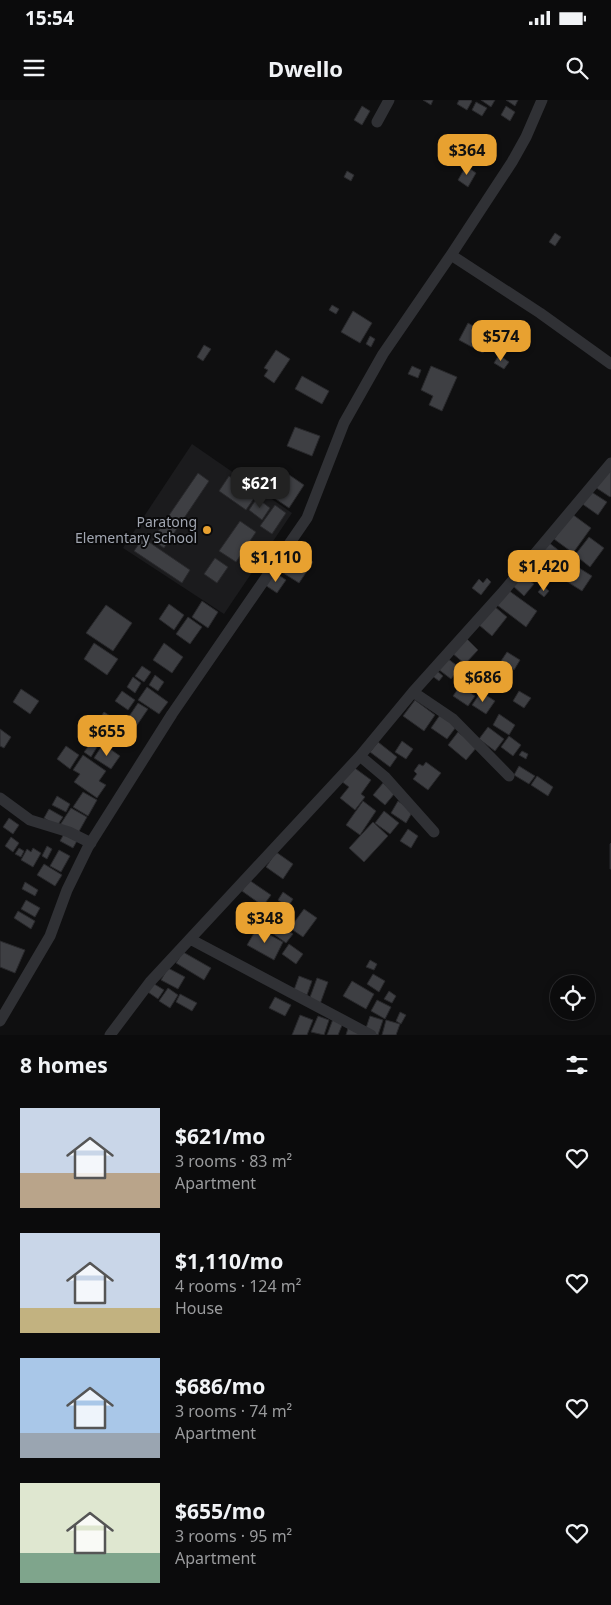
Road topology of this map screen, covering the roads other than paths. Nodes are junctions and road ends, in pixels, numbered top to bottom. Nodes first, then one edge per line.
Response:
1 (389, 100) edge
2 (542, 100) edge
3 (377, 122) dead end
4 (451, 255) junction
5 (611, 364) edge
6 (611, 463) edge
7 (413, 692) junction
8 (360, 756) junction
9 (509, 776) dead end
10 (0, 798) edge
11 (434, 832) dead end
12 (91, 843) junction
13 (190, 939) junction
14 (0, 1021) edge
15 (110, 1035) edge
16 (371, 1035) edge

1 - 3 street
2 - 4 street
4 - 5 street
4 - 12 street
6 - 7 street
7 - 8 street
7 - 9 street
8 - 11 street
8 - 13 street
10 - 12 street
12 - 14 street
13 - 15 street
13 - 16 street

